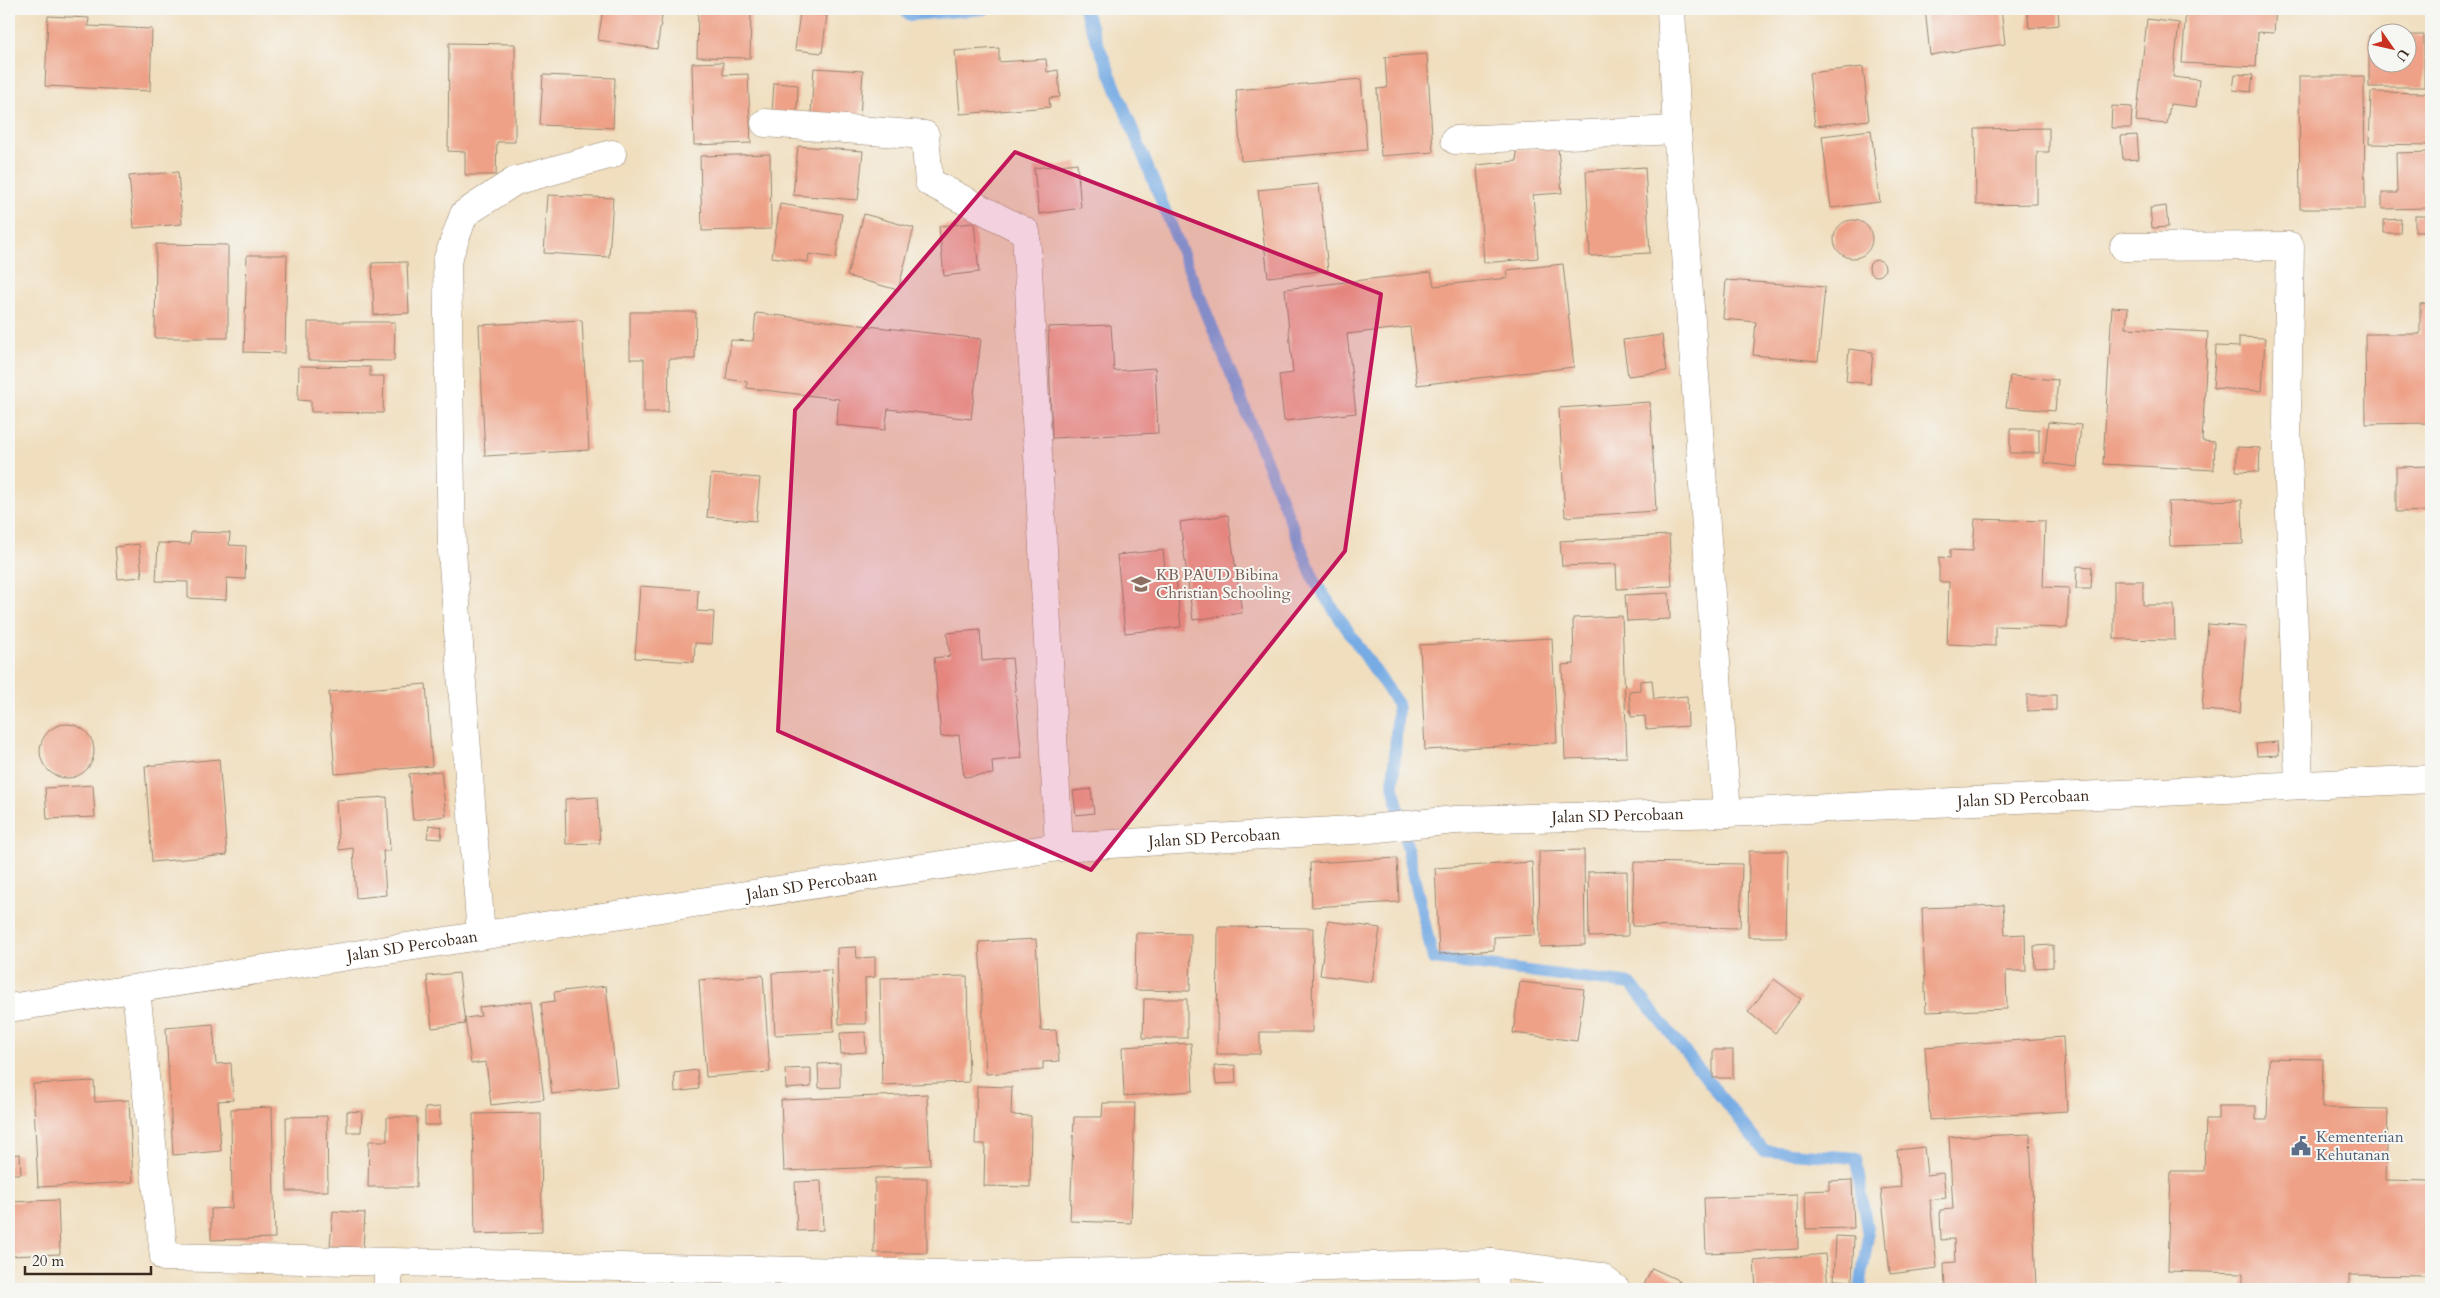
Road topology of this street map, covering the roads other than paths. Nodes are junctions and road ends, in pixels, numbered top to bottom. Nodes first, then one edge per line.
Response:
1 (1671, 9) edge
2 (765, 123) dead end
3 (1677, 130) junction
4 (1455, 140) dead end
5 (612, 154) dead end
6 (2124, 247) dead end
7 (2431, 780) edge
8 (2299, 786) junction
9 (1727, 814) junction
10 (1059, 847) junction
11 (481, 935) junction
12 (136, 990) junction
13 (9, 1008) edge
14 (388, 1276) edge
15 (1493, 1276) edge
16 (988, 1282) edge
17 (1616, 1289) edge

1 - 3 street
2 - 10 street
3 - 4 street
3 - 9 street
5 - 11 street
6 - 8 street
7 - 8 street, Jalan SD Percobaan
8 - 9 street, Jalan SD Percobaan
9 - 10 street, Jalan SD Percobaan
10 - 11 street, Jalan SD Percobaan
11 - 12 street, Jalan SD Percobaan
12 - 13 street, Jalan SD Percobaan
12 - 14 street
14 - 16 street
15 - 16 street
15 - 17 street

